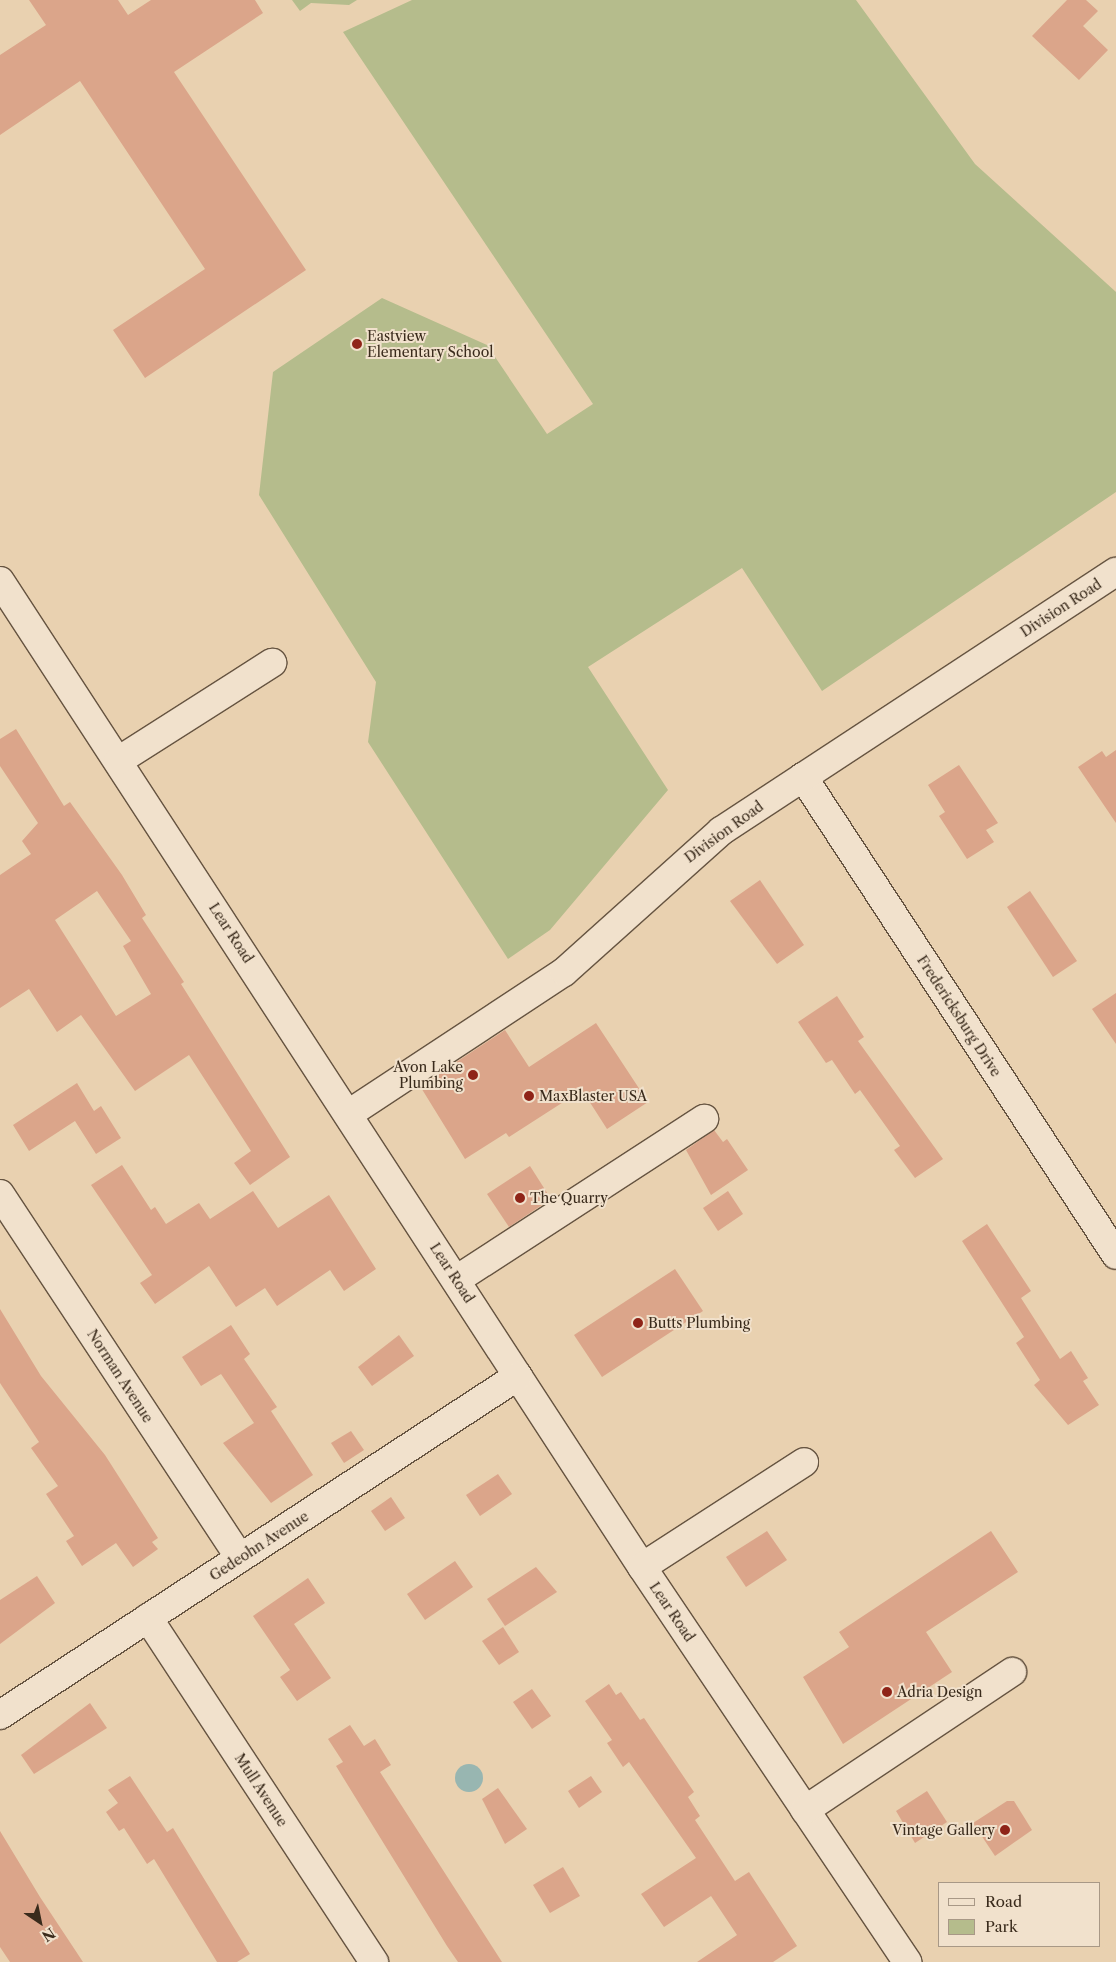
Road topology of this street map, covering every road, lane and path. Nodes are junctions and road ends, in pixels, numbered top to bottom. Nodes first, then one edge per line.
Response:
1 (1116, 572) edge
2 (0, 581) edge
3 (272, 663) dead end
4 (118, 761) junction
5 (802, 777) junction
6 (350, 1113) junction
7 (704, 1119) dead end
8 (0, 1194) edge
9 (1116, 1255) edge
10 (456, 1280) junction
11 (518, 1376) junction
12 (804, 1462) dead end
13 (240, 1558) junction
14 (642, 1567) junction
15 (148, 1618) junction
16 (1012, 1672) dead end
17 (0, 1715) edge
18 (805, 1810) junction
19 (374, 1962) edge
20 (907, 1962) edge

1 - 5 street, Division Road
2 - 4 street, Lear Road
3 - 4 street
4 - 6 street, Lear Road
5 - 6 street, Division Road
5 - 9 street, Fredericksburg Drive
6 - 10 street, Lear Road
7 - 10 street
8 - 13 street, Norman Avenue
10 - 11 street, Lear Road
11 - 13 street, Gedeohn Avenue
11 - 14 street, Lear Road
12 - 14 street
13 - 15 street, Gedeohn Avenue
14 - 18 street, Lear Road
15 - 17 street, Gedeohn Avenue
15 - 19 street, Mull Avenue
16 - 18 street
18 - 20 street, Lear Road

